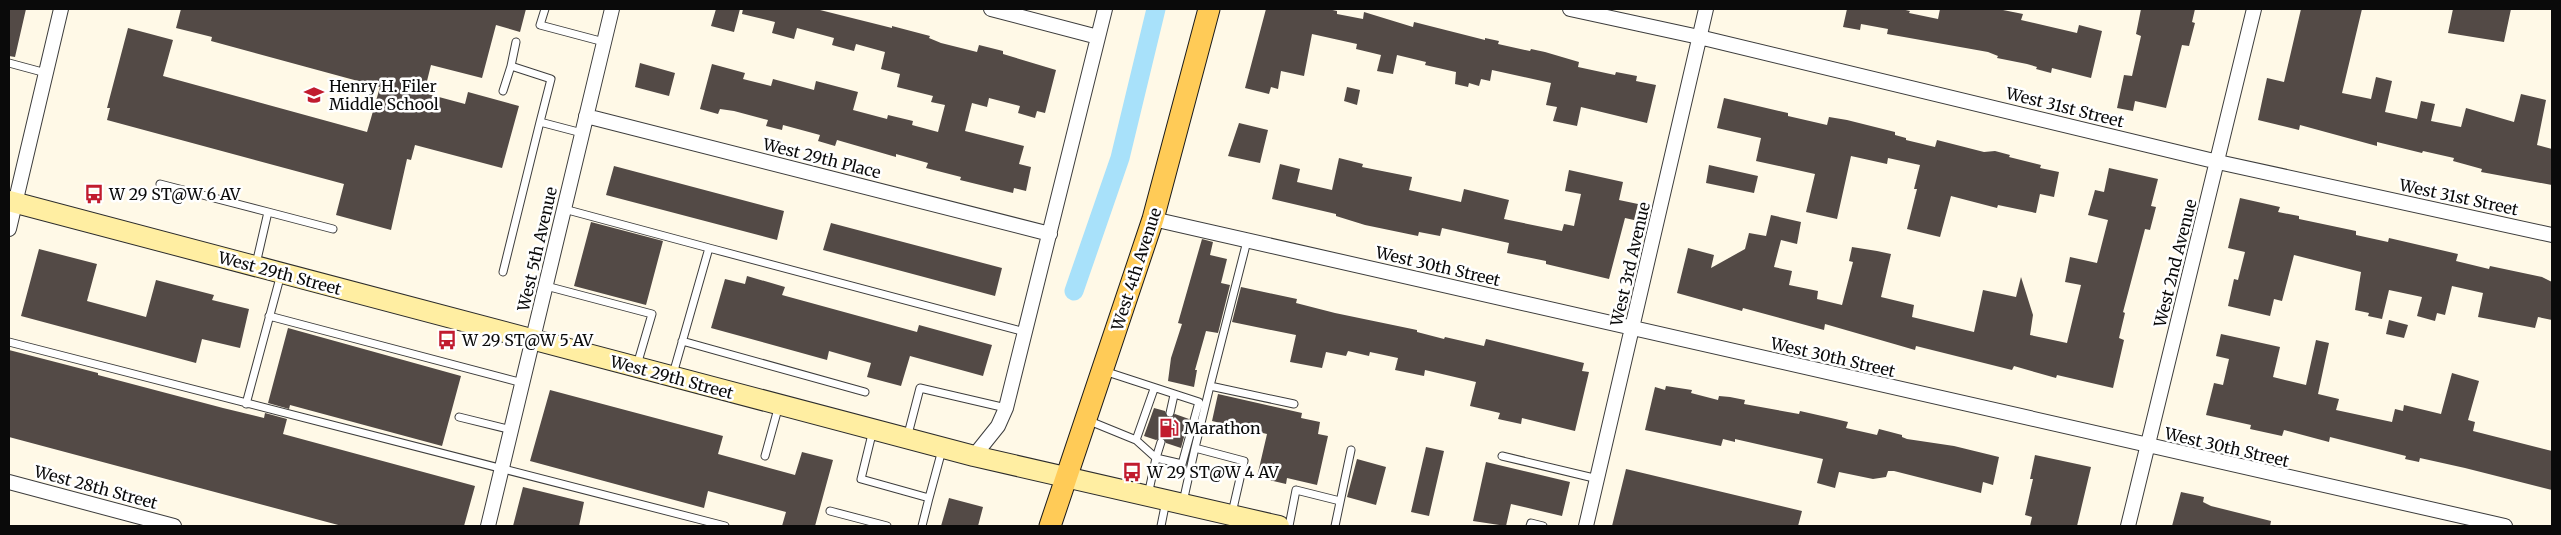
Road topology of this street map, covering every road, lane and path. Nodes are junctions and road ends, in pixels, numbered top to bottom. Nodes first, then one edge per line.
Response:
1 (61, 9) edge
2 (544, 9) edge
3 (612, 9) edge
4 (992, 9) edge
5 (1105, 9) edge
6 (1210, 9) edge
7 (1570, 9) edge
8 (1706, 9) edge
9 (2254, 9) edge
10 (1098, 37) junction
11 (1699, 37) junction
12 (516, 42) dead end
13 (604, 42) junction
14 (9, 63) edge
15 (510, 66) junction
16 (46, 73) junction
17 (503, 91) dead end
18 (586, 116) junction
19 (540, 122) junction
20 (582, 133) junction
21 (2218, 162) junction
22 (160, 184) dead end
23 (12, 202) edge
24 (564, 209) junction
25 (268, 212) junction
26 (1153, 219) junction
27 (333, 229) dead end
28 (9, 230) edge
29 (1050, 234) junction
30 (2552, 235) edge
31 (1247, 241) junction
32 (709, 248) junction
33 (255, 266) junction
34 (503, 272) dead end
35 (281, 273) junction
36 (546, 286) junction
37 (269, 316) junction
38 (1634, 329) junction
39 (1026, 333) junction
40 (534, 340) junction
41 (682, 341) junction
42 (9, 342) edge
43 (637, 367) junction
44 (1103, 371) junction
45 (672, 377) junction
46 (524, 383) junction
47 (1210, 386) junction
48 (1154, 389) junction
49 (865, 392) dead end
50 (1174, 396) junction
51 (246, 404) junction
52 (1294, 404) dead end
53 (779, 405) junction
54 (1006, 408) junction
55 (1170, 413) dead end
56 (460, 417) dead end
57 (1084, 419) junction
58 (512, 430) junction
59 (874, 430) junction
60 (907, 439) junction
61 (1136, 440) junction
62 (1161, 442) dead end
63 (2147, 447) junction
64 (942, 448) junction
65 (1195, 448) junction
66 (1351, 450) dead end
67 (765, 456) dead end
68 (974, 456) junction
69 (1502, 456) dead end
70 (1156, 458) junction
71 (502, 470) junction
72 (1065, 479) junction
73 (1598, 479) junction
74 (9, 482) edge
75 (928, 498) junction
76 (1166, 501) junction
77 (1340, 501) junction
78 (830, 511) dead end
79 (1232, 515) junction
80 (174, 526) edge
81 (488, 526) edge
82 (725, 526) edge
83 (887, 526) edge
84 (922, 526) edge
85 (1050, 526) edge
86 (1161, 526) edge
87 (1279, 526) edge
88 (1289, 526) edge
89 (1335, 526) edge
90 (1530, 526) edge
91 (1543, 526) edge
92 (1586, 526) edge
93 (2128, 526) edge
94 (2505, 526) edge

1 - 16 street
2 - 13 lane
3 - 13 street, West 5th Avenue
4 - 10 street
5 - 10 street
6 - 26 main road, West 4th Avenue
7 - 11 street, West 31st Street
8 - 11 street, West 3rd Avenue
9 - 21 street, West 2nd Avenue
10 - 29 street
11 - 21 street, West 31st Street
11 - 38 street, West 3rd Avenue
12 - 15 lane
13 - 18 street, West 5th Avenue
14 - 16 lane
15 - 17 lane
15 - 19 lane
16 - 23 street
18 - 20 street, West 5th Avenue
18 - 29 street, West 29th Place
19 - 20 lane
19 - 34 lane
20 - 24 street, West 5th Avenue
21 - 30 street, West 31st Street
21 - 63 street, West 2nd Avenue
22 - 25 lane
23 - 28 street
23 - 33 street, West 29th Street
24 - 32 lane
24 - 36 street, West 5th Avenue
25 - 27 lane
25 - 33 lane
26 - 31 street, West 30th Street
26 - 44 main road, West 4th Avenue
29 - 39 street
31 - 38 street, West 30th Street
31 - 47 lane
32 - 39 lane
32 - 41 lane
33 - 35 street, West 29th Street
35 - 37 lane
35 - 40 street, West 29th Street
36 - 40 street, West 5th Avenue
36 - 43 lane
37 - 46 lane
37 - 51 lane
38 - 63 street, West 30th Street
38 - 73 street, West 3rd Avenue
39 - 54 street
40 - 43 street, West 29th Street
40 - 46 street, West 5th Avenue
41 - 45 lane
41 - 49 lane
42 - 51 lane
43 - 45 street, West 29th Street
44 - 48 lane
44 - 57 main road, West 4th Avenue
45 - 53 street, West 29th Street
46 - 58 street, West 5th Avenue
47 - 52 lane
47 - 65 lane
48 - 50 lane
48 - 61 lane
50 - 55 lane
50 - 70 lane
51 - 71 lane
53 - 59 street, West 29th Street
53 - 67 lane
54 - 60 lane
54 - 68 street
56 - 58 lane
57 - 61 lane
57 - 72 main road, West 4th Avenue
58 - 71 street, West 5th Avenue
59 - 60 street, West 29th Street
59 - 75 lane
60 - 64 street, West 29th Street
61 - 70 lane
62 - 70 lane
63 - 93 street, West 2nd Avenue
63 - 94 street, West 30th Street
64 - 68 street, West 29th Street
64 - 75 lane
65 - 76 lane
65 - 79 lane
66 - 77 lane
68 - 72 street, West 29th Street
69 - 73 lane
70 - 76 lane
71 - 81 street, West 5th Avenue
71 - 82 lane
72 - 76 street, West 29th Street
72 - 85 main road, West 4th Avenue
73 - 92 street, West 3rd Avenue
74 - 80 street, West 28th Street
75 - 84 lane
76 - 79 street, West 29th Street
76 - 86 lane
77 - 88 lane
77 - 89 lane
78 - 83 lane
79 - 87 street, West 29th Street
90 - 91 lane

